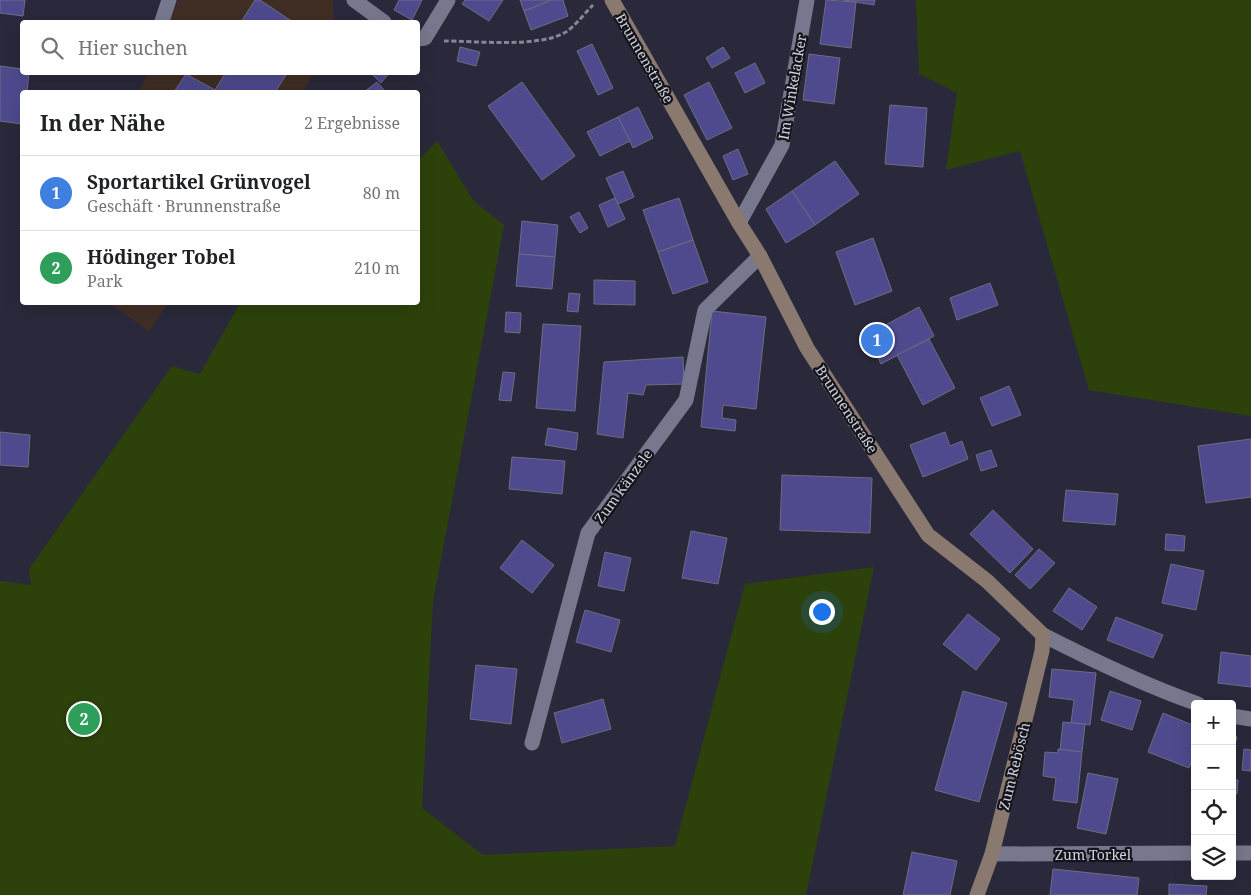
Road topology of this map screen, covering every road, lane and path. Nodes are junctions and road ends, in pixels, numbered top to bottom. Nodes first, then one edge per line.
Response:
1 (170, 0) edge
2 (354, 0) edge
3 (448, 0) edge
4 (612, 0) edge
5 (807, 0) edge
6 (595, 4) dead end
7 (162, 20) edge
8 (381, 20) edge
9 (421, 38) edge
10 (739, 224) junction
11 (760, 256) junction
12 (1043, 635) junction
13 (1191, 701) edge
14 (1236, 717) edge
15 (1251, 719) edge
16 (532, 743) dead end
17 (1191, 853) edge
18 (1236, 853) edge
19 (1251, 853) edge
20 (992, 854) junction
21 (977, 895) edge

1 - 7 street
2 - 8 street
3 - 9 street
4 - 10 street, Brunnenstraße
5 - 10 street, Im Winkelacker
6 - 9 path
10 - 11 street, Brunnenstraße
11 - 12 street, Brunnenstraße
11 - 16 street, Zum Känzele
12 - 13 street, Brunnenstraße
12 - 20 street, Zum Rebösch
14 - 15 street
17 - 20 street, Zum Torkel
18 - 19 street
20 - 21 street, Zum Rebösch

